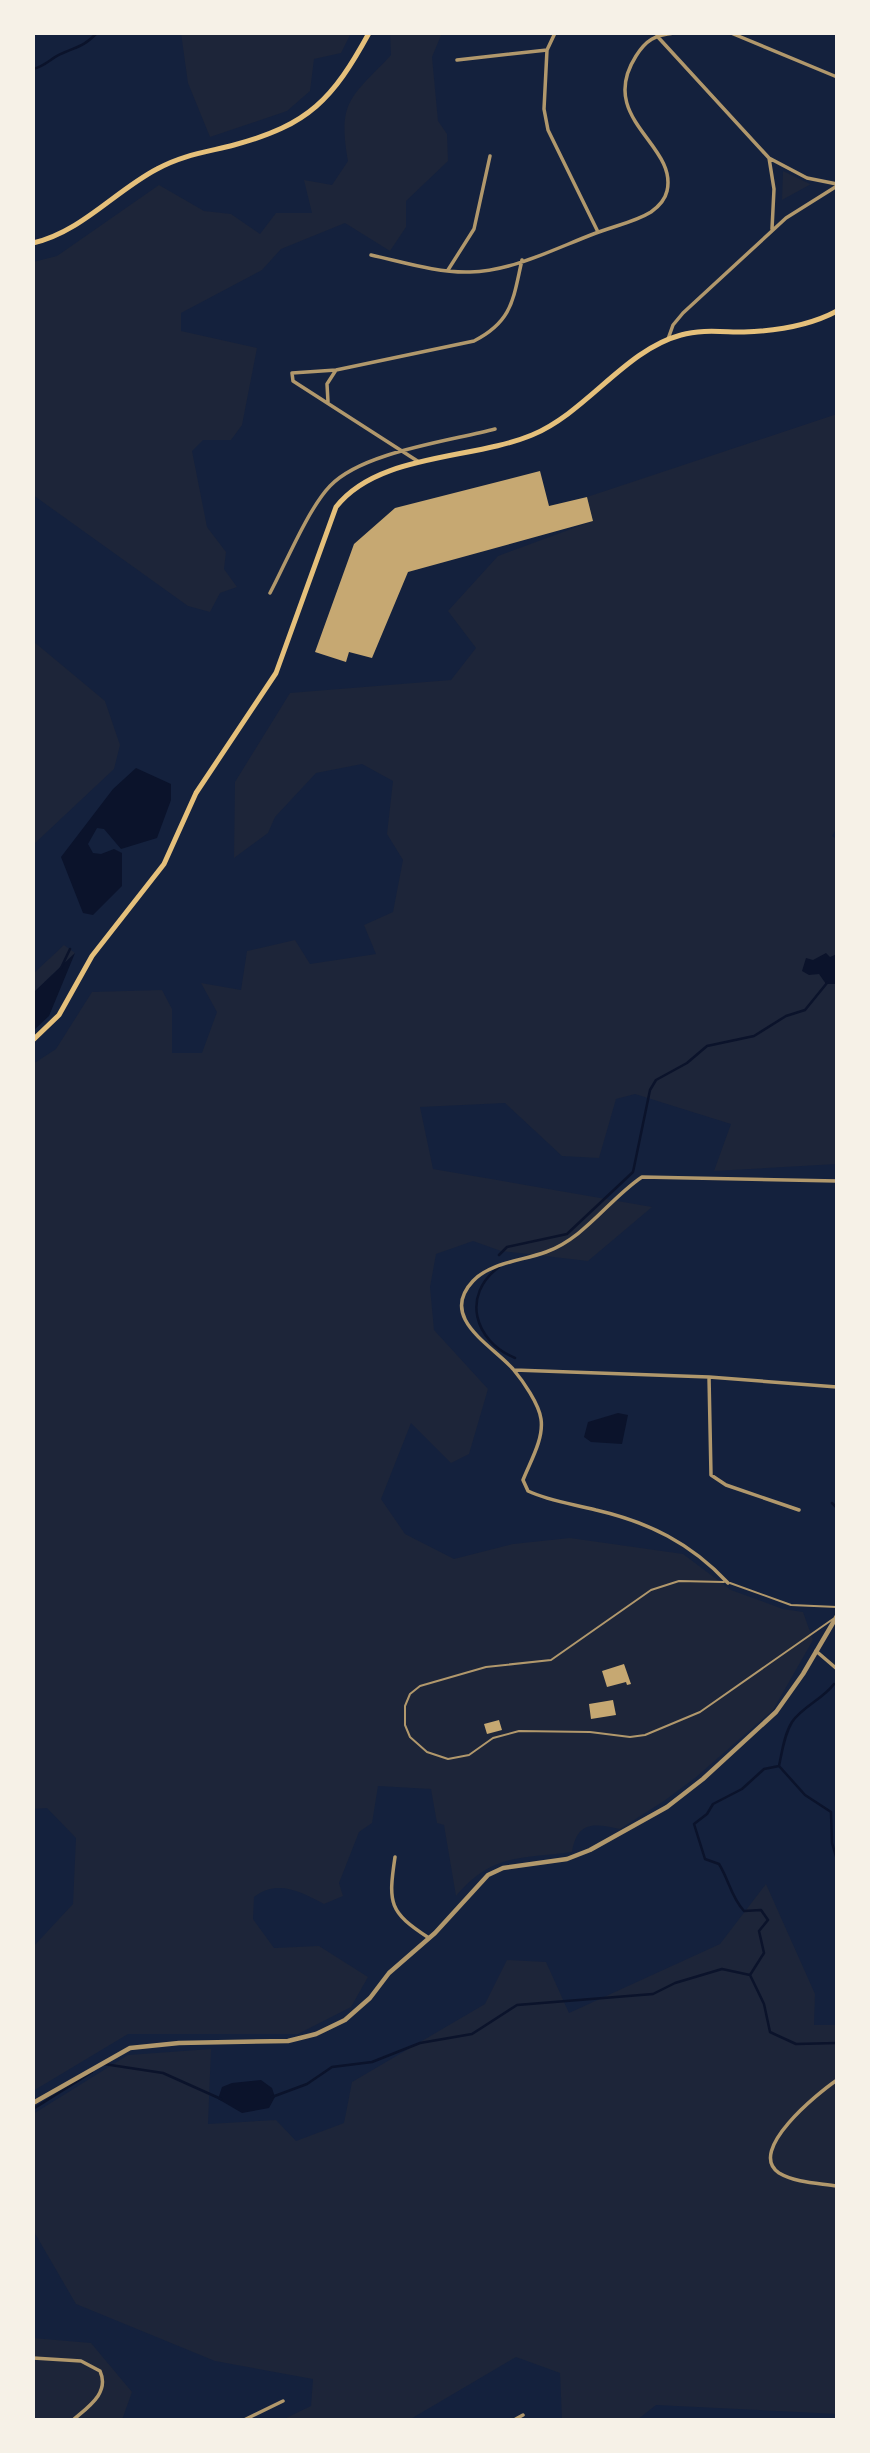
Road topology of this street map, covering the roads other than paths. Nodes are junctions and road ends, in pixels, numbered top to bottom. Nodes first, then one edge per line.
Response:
1 (369, 33) edge
2 (555, 33) edge
3 (674, 33) edge
4 (731, 33) edge
5 (655, 34) edge
6 (547, 50) junction
7 (457, 60) dead end
8 (837, 77) edge
9 (491, 156) dead end
10 (769, 158) junction
11 (837, 185) edge
12 (772, 231) junction
13 (598, 232) junction
14 (33, 243) edge
15 (371, 255) dead end
16 (522, 260) junction
17 (448, 270) junction
18 (837, 311) edge
19 (668, 339) junction
20 (336, 370) junction
21 (328, 402) junction
22 (495, 429) dead end
23 (405, 452) junction
24 (420, 464) junction
25 (270, 593) dead end
26 (33, 1040) edge
27 (837, 1181) edge
28 (514, 1370) junction
29 (709, 1377) junction
30 (837, 1387) edge
31 (799, 1510) dead end
32 (728, 1583) junction
33 (837, 1607) edge
34 (836, 1616) edge
35 (817, 1651) junction
36 (837, 1669) edge
37 (395, 1857) dead end
38 (429, 1938) junction
39 (837, 2080) edge
40 (33, 2103) edge
41 (837, 2186) edge
42 (33, 2358) edge
43 (283, 2401) dead end
44 (523, 2415) dead end
45 (73, 2420) edge
46 (244, 2420) edge
47 (514, 2420) edge

1 - 14 main road
2 - 6 street
3 - 5 street
4 - 8 street
5 - 10 street
5 - 13 street
6 - 7 street
6 - 13 street
9 - 17 street
10 - 11 street
10 - 12 street
11 - 12 street
12 - 19 street
13 - 16 street
15 - 17 street
16 - 17 street
16 - 20 street
18 - 19 main road
19 - 24 main road
20 - 21 street
20 - 21 street
21 - 23 street
22 - 23 street
23 - 24 street
23 - 25 street
24 - 26 main road
27 - 28 street
28 - 29 street
28 - 32 street
29 - 30 street
29 - 31 street
32 - 33 lane
32 - 34 lane
34 - 35 street
35 - 36 street
35 - 38 street
37 - 38 street
38 - 40 street
39 - 41 street
42 - 45 street
43 - 46 street
44 - 47 street

